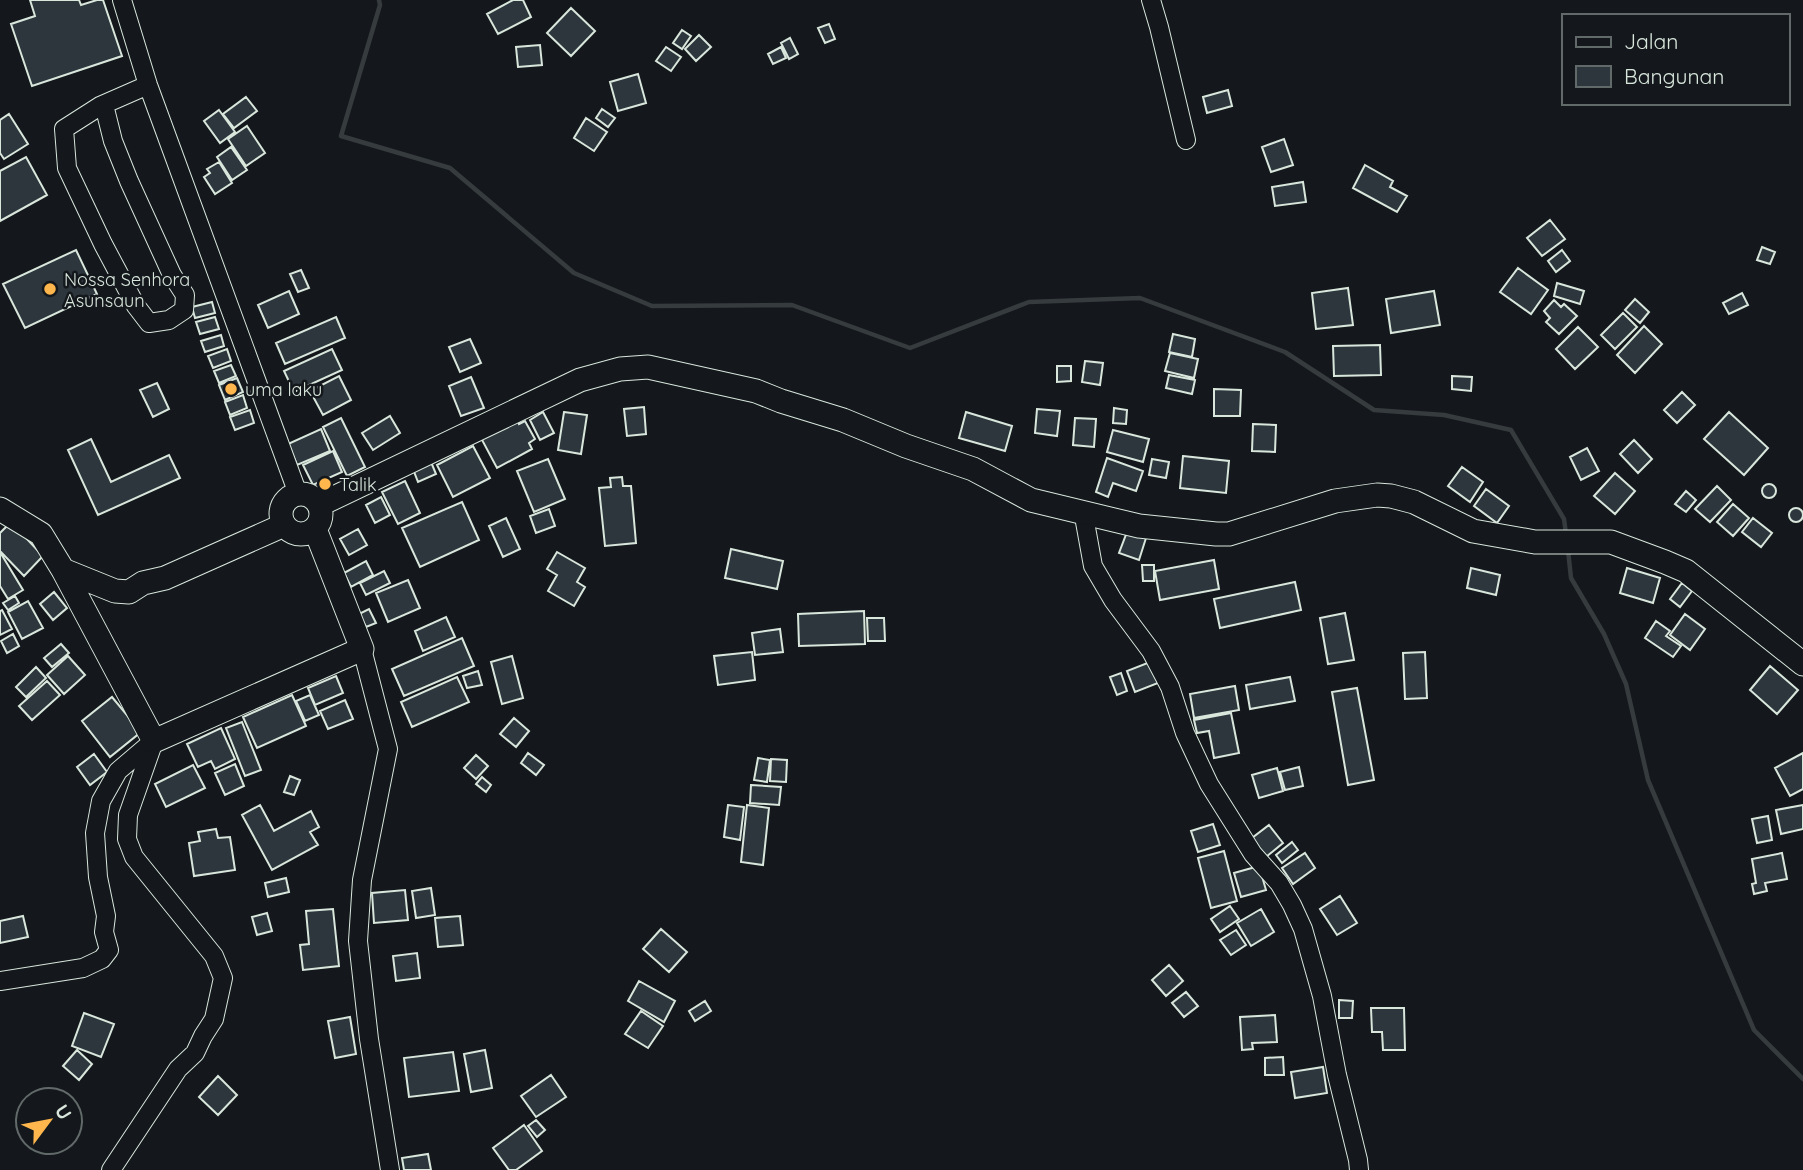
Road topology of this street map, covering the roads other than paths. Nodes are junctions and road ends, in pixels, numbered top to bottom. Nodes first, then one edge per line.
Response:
1 (122, 0) edge
2 (1151, 0) edge
3 (148, 85) junction
4 (104, 105) junction
5 (1186, 141) dead end
6 (298, 494) junction
7 (319, 505) junction
8 (0, 509) edge
9 (1083, 511) junction
10 (284, 525) junction
11 (315, 528) junction
12 (62, 570) junction
13 (362, 649) junction
14 (1803, 664) edge
15 (153, 741) junction
16 (0, 981) edge
17 (111, 1170) edge
18 (390, 1170) edge
19 (1359, 1170) edge

1 - 3 street
2 - 5 street
3 - 4 street
3 - 6 street
4 - 4 street
6 - 7 main road
6 - 10 main road
7 - 9 main road
7 - 11 main road
8 - 12 main road
9 - 14 main road
9 - 19 street
10 - 11 main road
10 - 12 main road
11 - 13 main road
12 - 15 main road
13 - 15 main road
13 - 18 street
15 - 16 street
15 - 17 street

